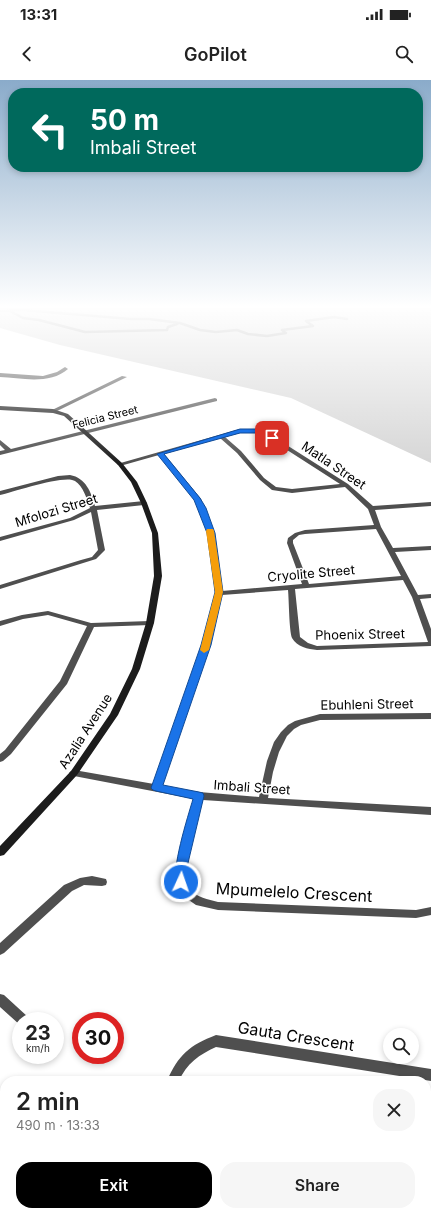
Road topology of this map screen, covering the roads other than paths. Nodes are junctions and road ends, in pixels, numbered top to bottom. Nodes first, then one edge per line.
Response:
1 (65, 370) dead end
2 (0, 375) edge
3 (124, 378) dead end
4 (215, 400) dead end
5 (0, 408) edge
6 (53, 411) junction
7 (85, 432) junction
8 (222, 437) junction
9 (0, 442) edge
10 (10, 451) junction
11 (0, 453) edge
12 (160, 454) junction
13 (120, 464) junction
14 (346, 485) junction
15 (0, 493) edge
16 (144, 503) junction
17 (431, 504) edge
18 (94, 508) junction
19 (371, 508) junction
20 (378, 527) junction
21 (0, 539) edge
22 (431, 548) edge
23 (391, 550) junction
24 (406, 578) junction
25 (306, 586) junction
26 (0, 587) edge
27 (291, 587) junction
28 (219, 592) junction
29 (431, 596) edge
30 (416, 597) junction
31 (150, 623) junction
32 (0, 624) edge
33 (91, 625) junction
34 (431, 640) edge
35 (431, 644) edge
36 (431, 716) edge
37 (0, 759) edge
38 (74, 772) junction
39 (156, 788) junction
40 (199, 796) junction
41 (263, 802) junction
42 (431, 811) edge
43 (0, 852) edge
44 (102, 882) dead end
45 (431, 911) edge
46 (0, 950) edge
47 (0, 999) edge
48 (14, 1012) edge
49 (431, 1075) edge
50 (175, 1076) edge

1 - 2 street
3 - 6 street
4 - 7 street, Felicia Street
5 - 6 street, Azalia Avenue
6 - 7 street, Azalia Avenue
7 - 10 street, Felicia Street
7 - 13 street, Azalia Avenue
8 - 12 street, Matla Street
8 - 14 street, Matla Street
8 - 14 street
9 - 10 street
10 - 11 street, Felicia Street
12 - 13 street, Matla Street
12 - 28 street
13 - 16 street, Azalia Avenue
14 - 19 street, Matla Street
15 - 18 street
16 - 18 street, Mfolozi Street
16 - 31 street, Azalia Avenue
17 - 19 street
18 - 21 street, Mfolozi Street
18 - 26 street
19 - 20 street, Matla Street
20 - 23 street, Matla Street
20 - 25 street
22 - 23 street
23 - 24 street, Matla Street
24 - 25 street, Cryolite Street
24 - 30 street, Matla Street
25 - 27 street, Cryolite Street
27 - 28 street, Cryolite Street
27 - 35 street, Phoenix Street
28 - 39 street
29 - 30 street
30 - 34 street, Matla Street
31 - 33 street
31 - 38 street, Azalia Avenue
32 - 33 street
33 - 37 street
36 - 41 street, Ebuhleni Street
38 - 39 street, Imbali Street
38 - 43 street, Azalia Avenue
39 - 40 street, Imbali Street
40 - 41 street, Imbali Street
40 - 45 street, Mpumelelo Crescent
41 - 42 street, Imbali Street
44 - 46 street
47 - 48 street
49 - 50 street, Gauta Crescent

